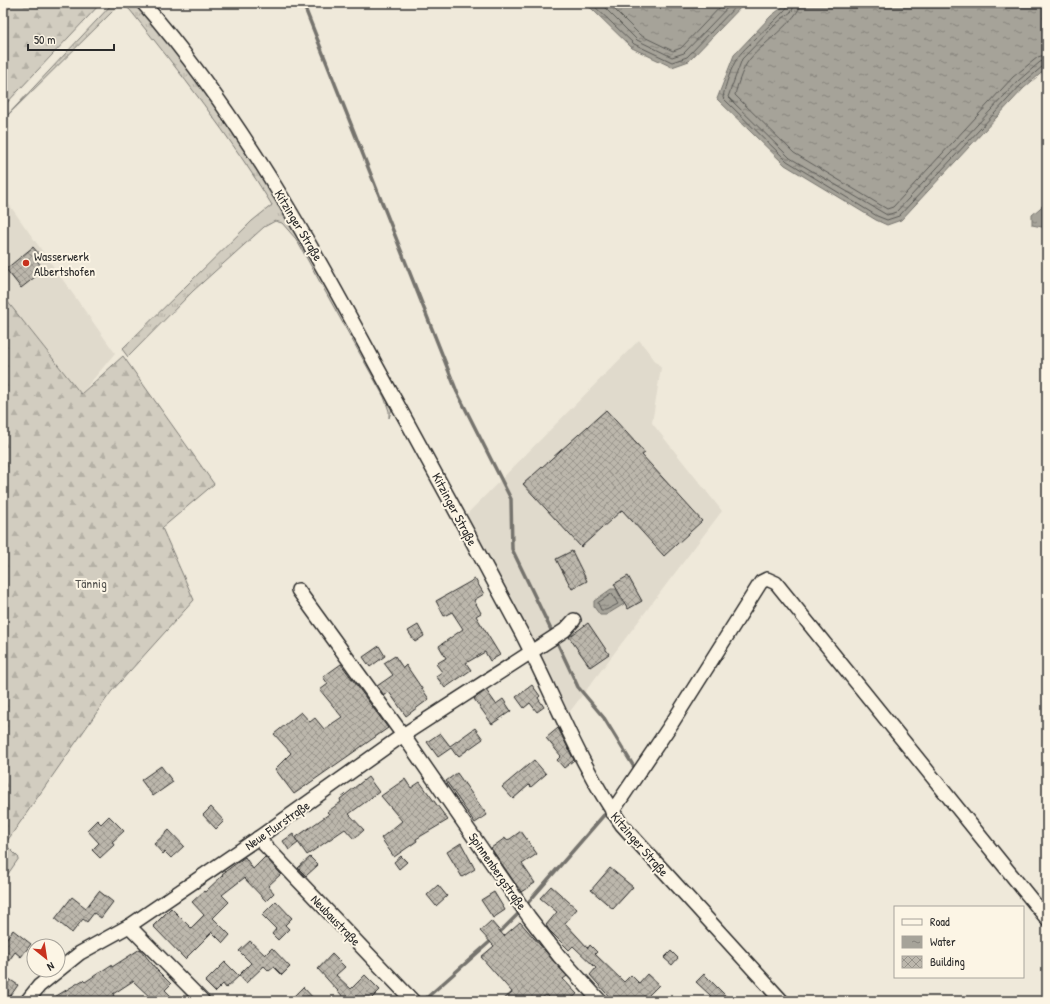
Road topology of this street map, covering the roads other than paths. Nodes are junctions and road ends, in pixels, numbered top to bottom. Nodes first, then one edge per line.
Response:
1 (143, 3) edge
2 (298, 590) dead end
3 (570, 625) dead end
4 (531, 652) junction
5 (403, 735) junction
6 (612, 812) junction
7 (258, 838) junction
8 (1047, 919) edge
9 (129, 926) junction
10 (411, 1000) edge
11 (27, 1001) edge
12 (203, 1001) edge
13 (600, 1001) edge
14 (782, 1001) edge

1 - 4 street, Kitzinger Straße
2 - 5 street, Spinnenbergstraße
3 - 4 street, Neue Flurstraße
4 - 5 street, Neue Flurstraße
4 - 6 street, Kitzinger Straße
5 - 7 street, Neue Flurstraße
5 - 13 street, Spinnenbergstraße
6 - 8 street
6 - 14 street, Kitzinger Straße
7 - 9 street, Neue Flurstraße
7 - 10 street, Neubaustraße
9 - 11 street, Neue Flurstraße
9 - 12 street

